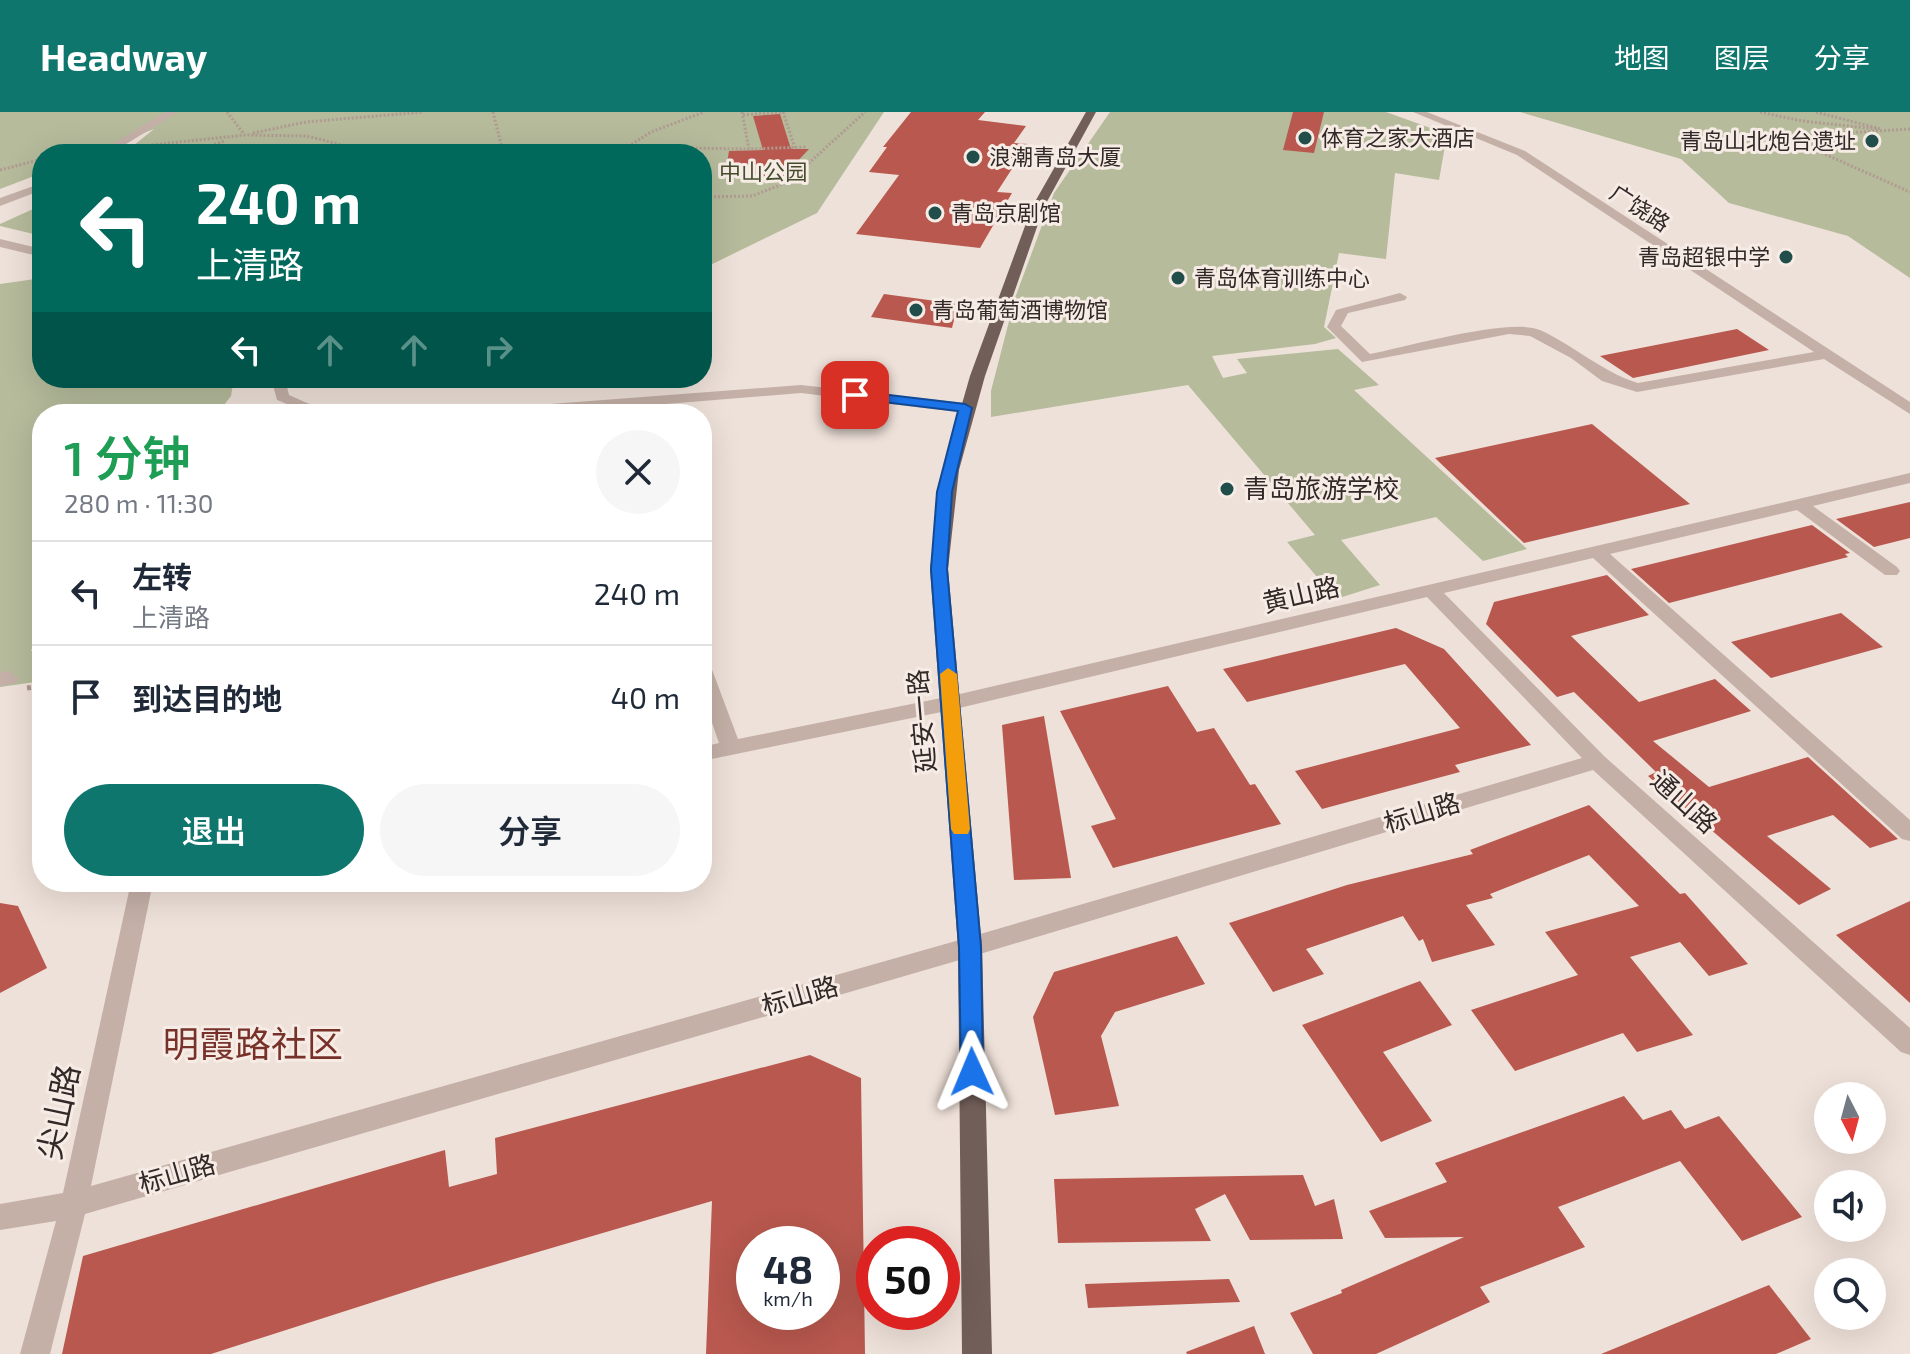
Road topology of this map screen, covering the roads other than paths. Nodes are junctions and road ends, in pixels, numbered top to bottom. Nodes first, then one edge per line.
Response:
1 (173, 112) edge
2 (1091, 112) edge
3 (1418, 112) edge
4 (119, 144) edge
5 (32, 190) edge
6 (0, 202) edge
7 (0, 243) edge
8 (32, 251) edge
9 (1400, 297) dead end
10 (1826, 354) junction
11 (280, 388) edge
12 (299, 404) edge
13 (680, 404) edge
14 (965, 408) junction
15 (1910, 409) edge
16 (1910, 478) edge
17 (1800, 504) junction
18 (1596, 551) junction
19 (1891, 571) dead end
20 (1431, 591) junction
21 (712, 695) edge
22 (951, 703) junction
23 (731, 747) junction
24 (712, 752) edge
25 (1597, 761) junction
26 (1910, 833) edge
27 (140, 892) edge
28 (970, 947) junction
29 (1910, 1044) edge
30 (74, 1204) junction
31 (0, 1217) edge
32 (35, 1354) edge
33 (977, 1354) edge

1 - 4 street
2 - 14 main road, 延安一路
3 - 10 street, 广饶路
5 - 6 street
7 - 8 street
9 - 10 street
10 - 15 street, 广饶路
11 - 12 street
13 - 14 street
14 - 22 main road, 延安一路
16 - 17 street, 黄山路
17 - 18 street, 黄山路
17 - 19 street
18 - 20 street, 黄山路
18 - 26 street
20 - 22 street, 黄山路
20 - 25 street, 通山路
21 - 23 street
22 - 23 street, 黄山路
22 - 28 main road, 延安一路
23 - 24 street, 黄山路
25 - 28 street, 标山路
25 - 29 street, 通山路
27 - 30 street, 尖山路
28 - 30 street, 标山路
28 - 33 main road, 延安一路
30 - 31 street, 标山路
30 - 32 street, 尖山路

